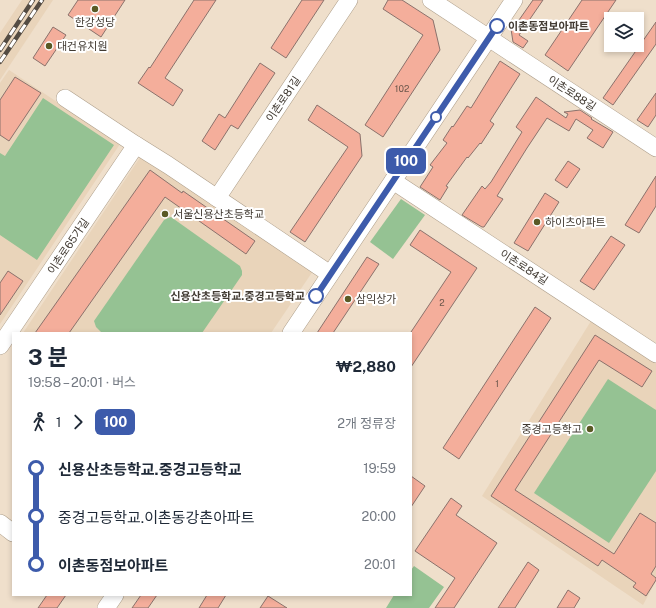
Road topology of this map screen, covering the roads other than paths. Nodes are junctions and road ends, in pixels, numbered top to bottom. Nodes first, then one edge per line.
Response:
1 (349, 0) edge
2 (430, 0) edge
3 (514, 0) edge
4 (489, 38) junction
5 (65, 98) dead end
6 (136, 145) junction
7 (656, 148) edge
8 (393, 181) junction
9 (217, 198) junction
10 (330, 274) junction
11 (292, 332) edge
12 (0, 346) edge
13 (656, 354) edge
14 (0, 523) edge
15 (12, 532) edge

1 - 9 street, 이촌로81길
2 - 4 street, 이촌로88길
3 - 4 street
4 - 7 street, 이촌로88길
4 - 8 street
5 - 6 street
6 - 9 street
6 - 12 street, 이촌로65가길
8 - 10 street
8 - 13 street, 이촌로84길
9 - 10 street
10 - 11 street
14 - 15 street

